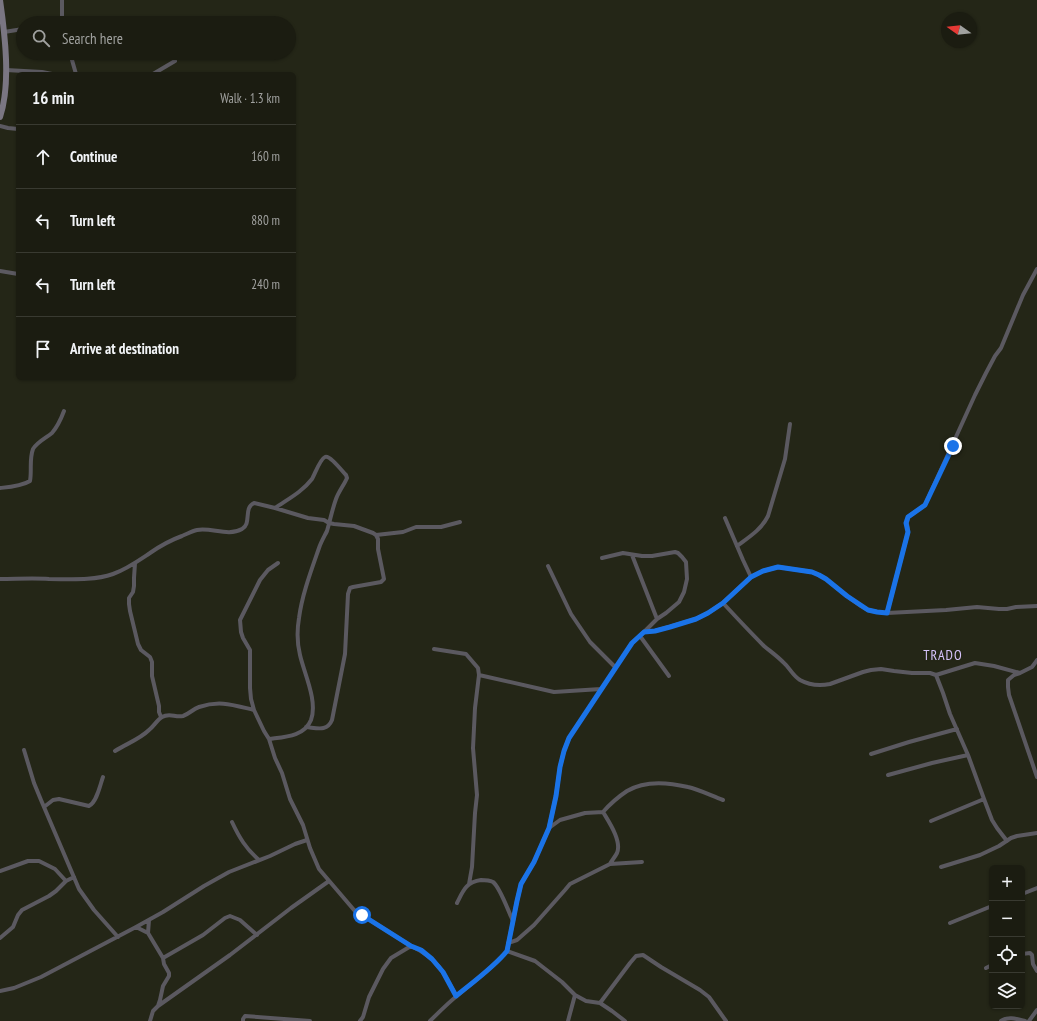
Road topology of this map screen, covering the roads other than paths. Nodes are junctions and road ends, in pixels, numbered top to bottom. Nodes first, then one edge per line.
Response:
1 (0, 0) edge
2 (62, 0) edge
3 (62, 16) edge
4 (16, 30) edge
5 (4, 32) junction
6 (72, 60) edge
7 (175, 61) dead end
8 (6, 70) junction
9 (42, 72) edge
10 (75, 72) edge
11 (156, 72) edge
12 (0, 117) edge
13 (0, 126) edge
14 (16, 129) edge
15 (1037, 269) edge
16 (0, 271) edge
17 (16, 274) edge
18 (64, 411) dead end
19 (790, 424) dead end
20 (0, 488) edge
21 (275, 508) junction
22 (726, 518) dead end
23 (460, 522) dead end
24 (329, 523) junction
25 (376, 535) junction
26 (737, 546) junction
27 (632, 555) junction
28 (602, 558) dead end
29 (278, 562) dead end
30 (135, 563) junction
31 (548, 566) dead end
32 (751, 577) junction
33 (0, 580) edge
34 (723, 603) junction
35 (1037, 606) edge
36 (887, 613) junction
37 (657, 619) junction
38 (644, 632) junction
39 (640, 636) junction
40 (434, 648) dead end
41 (1037, 660) edge
42 (615, 667) junction
43 (1020, 673) junction
44 (479, 675) junction
45 (936, 675) junction
46 (669, 676) dead end
47 (601, 689) junction
48 (254, 710) junction
49 (161, 717) junction
50 (306, 727) junction
51 (957, 729) junction
52 (269, 739) junction
53 (24, 750) dead end
54 (115, 751) dead end
55 (871, 754) dead end
56 (968, 755) junction
57 (888, 775) dead end
58 (103, 777) dead end
59 (1037, 777) edge
60 (984, 799) junction
61 (723, 800) dead end
62 (44, 807) junction
63 (603, 812) junction
64 (931, 821) dead end
65 (232, 822) dead end
66 (549, 828) junction
67 (1037, 833) edge
68 (307, 840) junction
69 (1007, 841) junction
70 (259, 860) junction
71 (642, 862) dead end
72 (610, 864) junction
73 (941, 867) dead end
74 (0, 871) edge
75 (74, 877) junction
76 (66, 881) junction
77 (329, 881) junction
78 (469, 884) junction
79 (1037, 888) edge
80 (1025, 893) edge
81 (457, 903) dead end
82 (989, 907) edge
83 (149, 920) junction
84 (513, 922) junction
85 (950, 923) dead end
86 (136, 927) junction
87 (148, 933) junction
88 (257, 935) junction
89 (118, 937) junction
90 (0, 938) edge
91 (508, 943) junction
92 (411, 946) junction
93 (507, 951) junction
94 (1025, 954) edge
95 (163, 958) junction
96 (989, 966) edge
97 (986, 968) dead end
98 (1037, 971) edge
99 (0, 991) edge
100 (575, 995) junction
101 (456, 996) junction
102 (600, 1003) junction
103 (158, 1006) junction
104 (1037, 1010) edge
105 (150, 1021) edge
106 (243, 1021) edge
107 (310, 1021) edge
108 (360, 1021) edge
109 (430, 1021) edge
110 (568, 1021) edge
111 (625, 1021) edge
112 (726, 1021) edge
113 (1001, 1021) edge
114 (1024, 1021) edge
115 (1029, 1021) edge

1 - 5 main road
2 - 3 street
4 - 5 street
5 - 8 main road
6 - 10 street
7 - 11 street
8 - 9 street
8 - 12 main road
13 - 14 street
15 - 36 street
16 - 17 street
18 - 20 street
19 - 26 street
21 - 24 street
21 - 24 street
21 - 30 street
22 - 26 street
23 - 25 street
24 - 25 street
24 - 50 street
25 - 50 street
26 - 32 street
27 - 28 street
27 - 37 street
27 - 37 street
29 - 48 street
30 - 33 street
30 - 49 street
31 - 42 street
32 - 34 street
32 - 36 street
34 - 38 street
34 - 45 street
35 - 36 street
37 - 38 street
38 - 39 street
39 - 42 street
39 - 46 street
40 - 44 street
41 - 43 street
42 - 47 street
43 - 45 street
43 - 59 street
44 - 47 street
44 - 78 street
45 - 51 street
47 - 66 street
48 - 49 street
48 - 52 street
49 - 54 street
50 - 52 street
51 - 55 street
51 - 56 street
52 - 68 street
53 - 62 street
56 - 57 street
56 - 60 street
58 - 62 street
60 - 64 street
60 - 69 street
61 - 63 street
62 - 75 street
63 - 66 street
63 - 72 street
65 - 70 street
66 - 84 street
67 - 69 street
68 - 70 street
68 - 77 street
69 - 73 street
70 - 83 street
71 - 72 street
72 - 91 street
74 - 76 street
75 - 76 street
75 - 89 street
76 - 90 street
77 - 88 street
77 - 92 street
78 - 81 street
78 - 84 street
79 - 80 street
82 - 85 street
83 - 86 street
83 - 87 street
84 - 91 street
86 - 87 street
86 - 89 street
87 - 95 street
88 - 95 street
88 - 103 street
89 - 99 street
91 - 93 street
92 - 101 street
92 - 108 street
93 - 100 street
93 - 101 street
94 - 98 street
95 - 103 street
96 - 97 street
100 - 102 street
100 - 110 street
101 - 109 street
102 - 111 street
102 - 112 street
103 - 105 street
104 - 115 street
106 - 107 street
113 - 114 street

